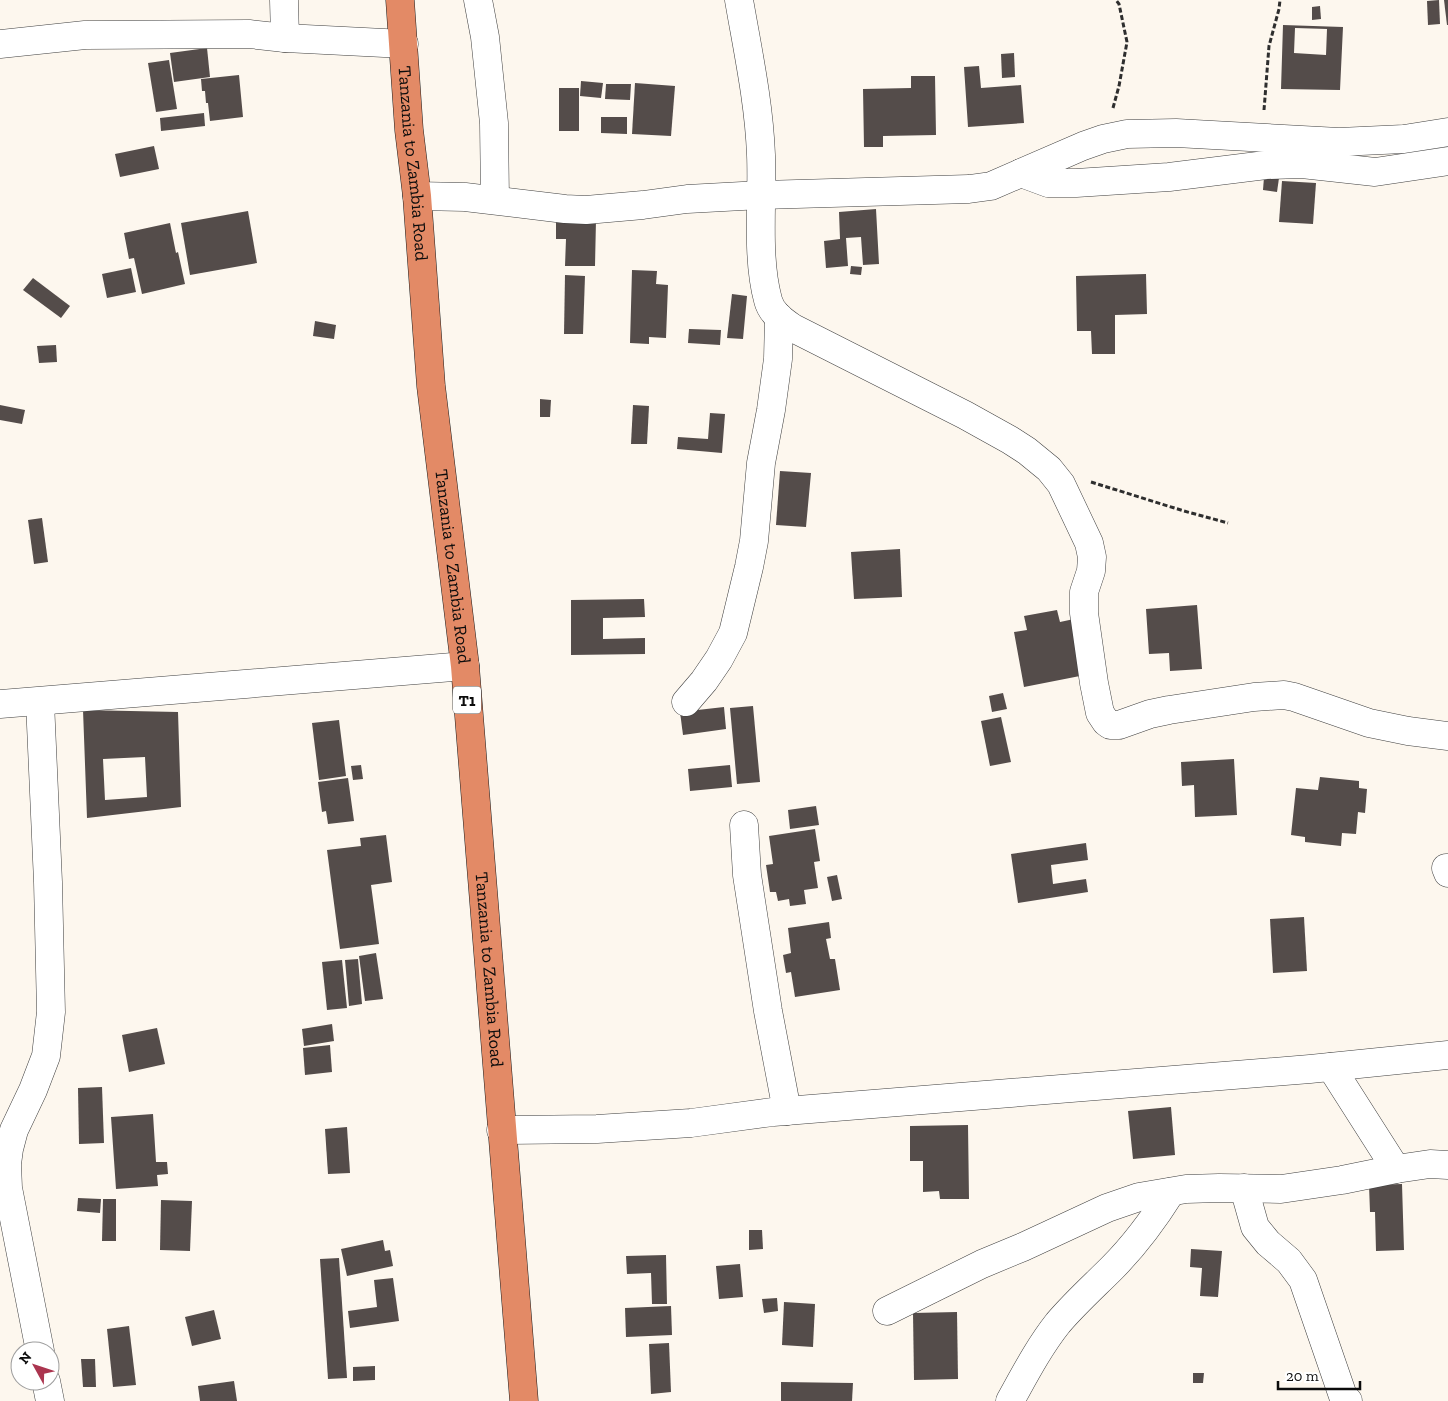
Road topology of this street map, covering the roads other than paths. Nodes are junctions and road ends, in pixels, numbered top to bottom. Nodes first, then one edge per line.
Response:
1 (284, 0) edge
2 (400, 0) edge
3 (478, 0) edge
4 (740, 0) edge
5 (285, 38) junction
6 (0, 44) edge
7 (404, 44) junction
8 (1448, 132) edge
9 (1448, 161) edge
10 (1021, 173) junction
11 (761, 195) junction
12 (417, 196) junction
13 (495, 200) junction
14 (779, 317) junction
15 (465, 666) junction
16 (40, 702) junction
17 (686, 702) dead end
18 (0, 704) edge
19 (1448, 736) edge
20 (744, 825) dead end
21 (1448, 1055) edge
22 (1331, 1066) junction
23 (787, 1111) junction
24 (501, 1130) junction
25 (4, 1164) edge
26 (1448, 1165) edge
27 (1396, 1169) junction
28 (1244, 1188) junction
29 (1171, 1192) junction
30 (887, 1311) dead end
31 (38, 1341) edge
32 (524, 1401) edge
33 (1010, 1401) edge
34 (1348, 1401) edge

1 - 5 street
2 - 7 highway, Tanzania to Zambia Road / T1
3 - 13 street
4 - 11 street
5 - 6 street
5 - 7 street
7 - 12 highway, Tanzania to Zambia Road / T1
8 - 10 street
9 - 10 street
10 - 11 street
11 - 13 street
11 - 14 street
12 - 13 street
12 - 15 highway, Tanzania to Zambia Road / T1
14 - 17 street
14 - 19 street
15 - 16 street
15 - 24 highway, Tanzania to Zambia Road / T1
16 - 18 street
16 - 25 street
20 - 23 street
21 - 22 street
22 - 23 street
22 - 27 street
23 - 24 street
24 - 32 highway, Tanzania to Zambia Road / T1
25 - 31 street
26 - 27 street
27 - 28 street
28 - 29 street
28 - 34 street
29 - 30 street
29 - 33 street

